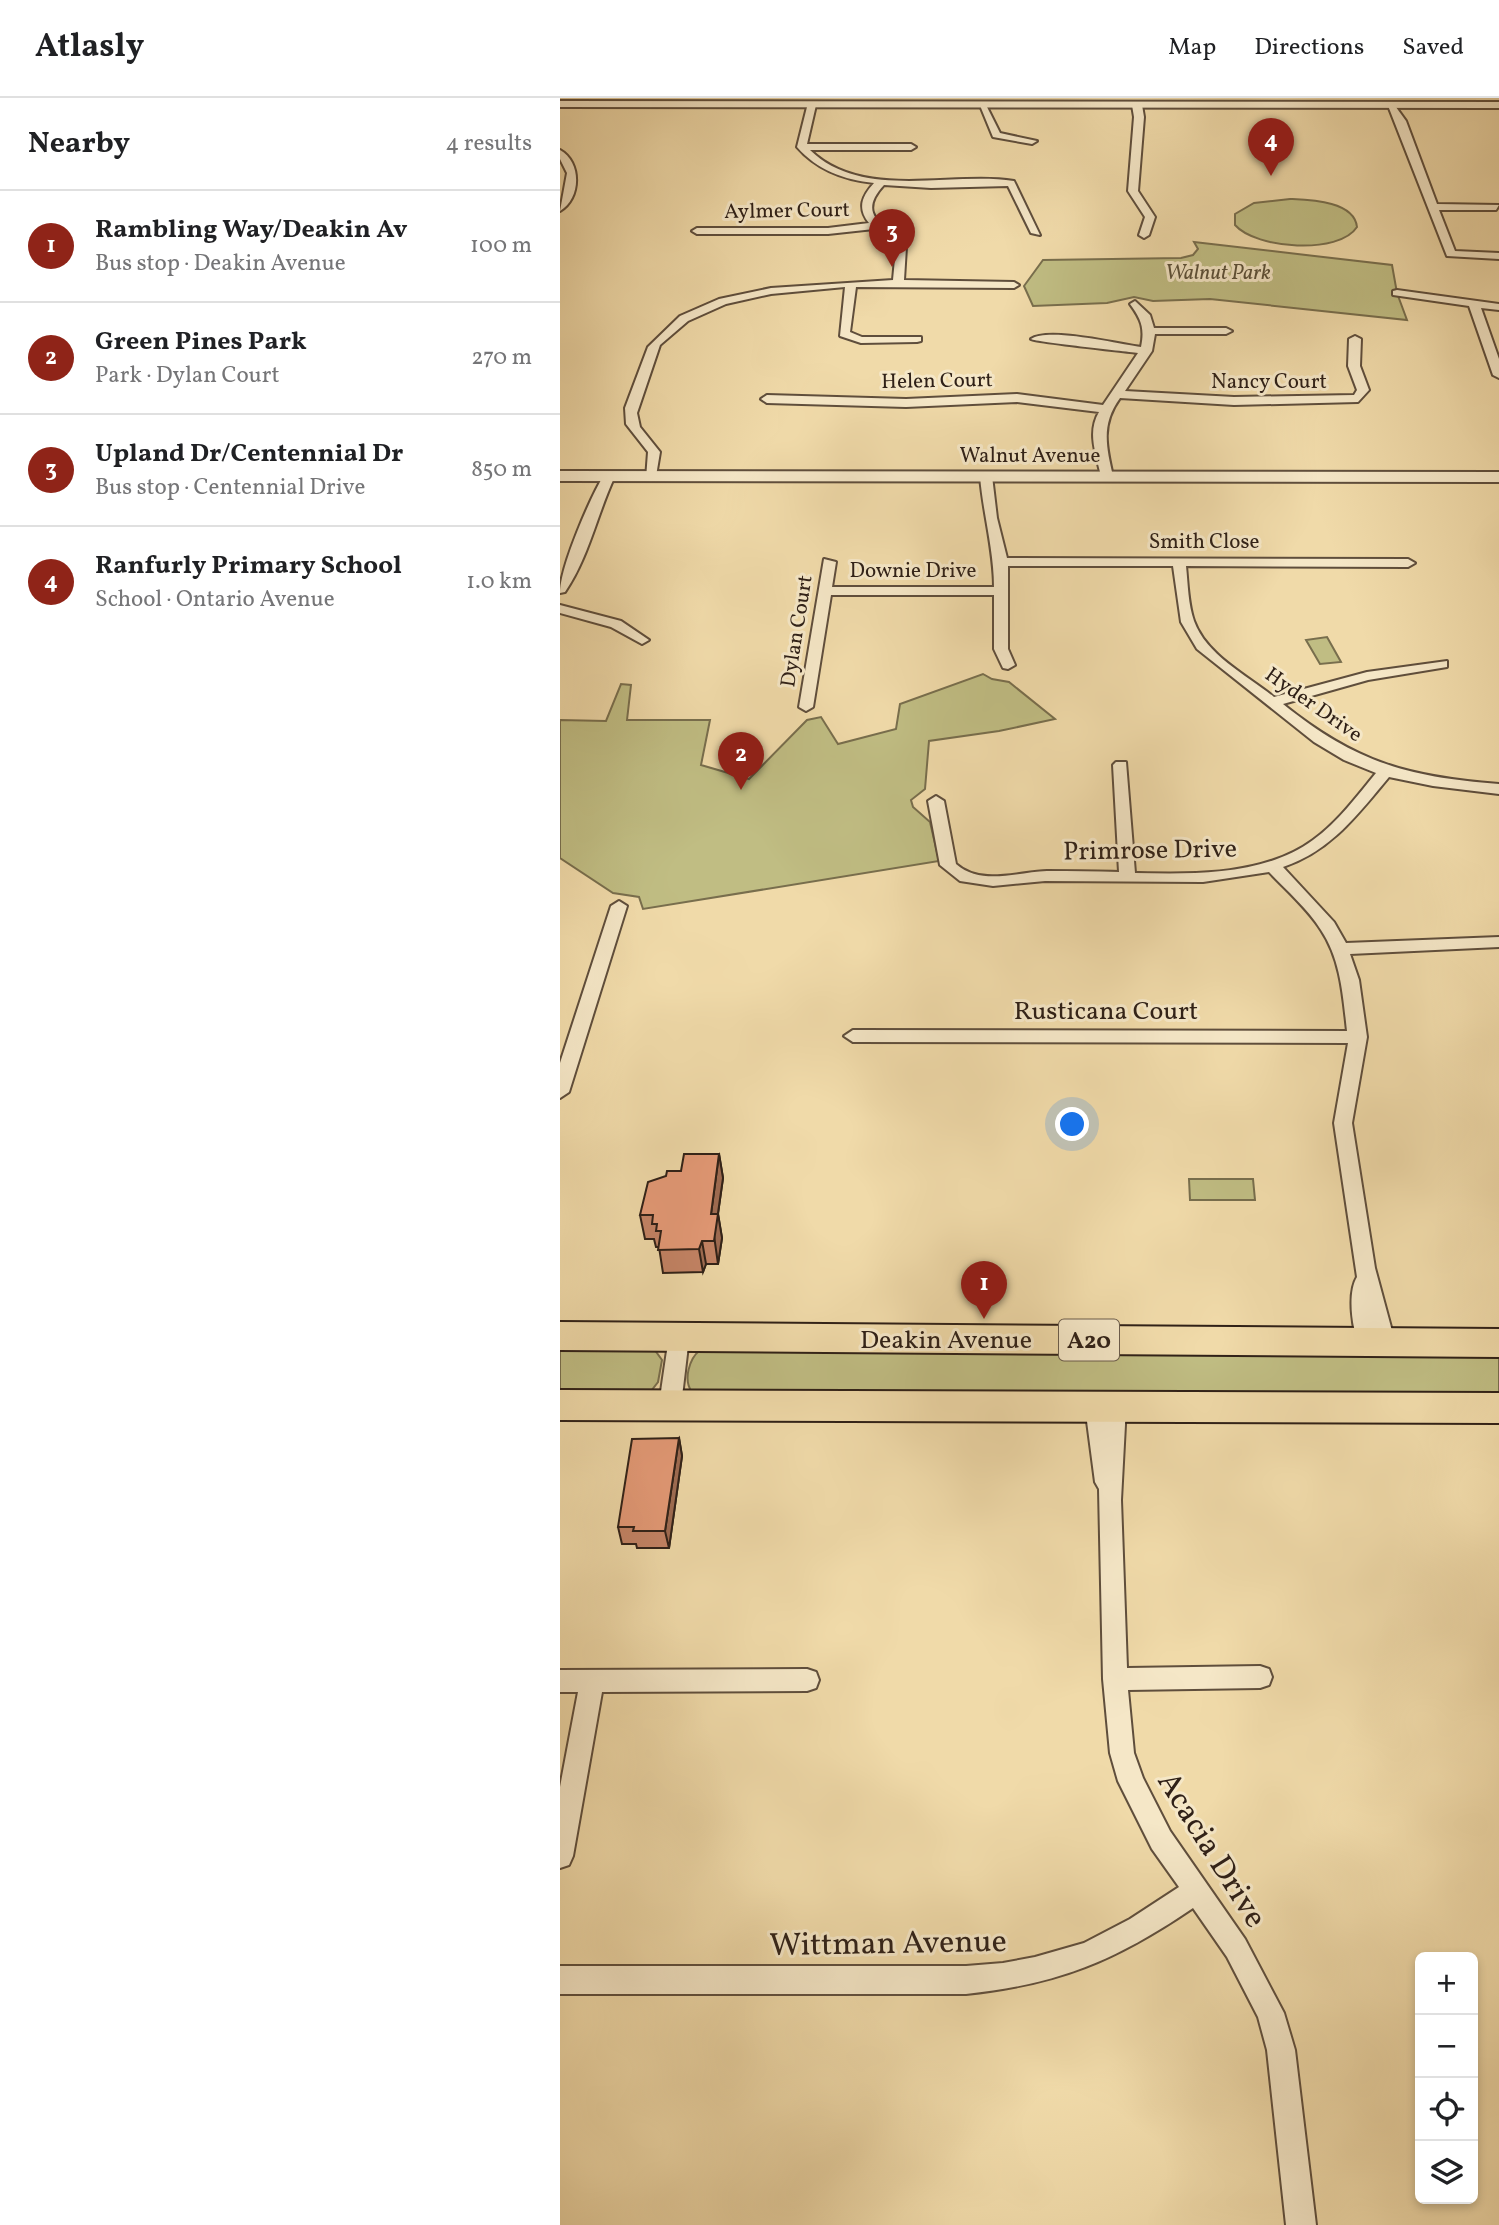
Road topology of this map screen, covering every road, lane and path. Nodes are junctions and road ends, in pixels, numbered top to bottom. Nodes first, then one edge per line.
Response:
1 (607, 101) edge
2 (560, 104) edge
3 (811, 105) junction
4 (982, 105) junction
5 (1137, 105) junction
6 (1394, 105) junction
7 (1499, 105) edge
8 (1401, 121) joint
9 (1032, 141) dead end
10 (802, 147) junction
11 (911, 147) dead end
12 (560, 153) edge
13 (881, 182) junction
14 (1496, 206) dead end
15 (1433, 207) junction
16 (560, 208) edge
17 (878, 225) junction
18 (697, 231) dead end
19 (1036, 233) dead end
20 (1144, 235) dead end
21 (1499, 256) edge
22 (851, 284) junction
23 (898, 284) junction
24 (1014, 285) dead end
25 (1396, 293) dead end
26 (1135, 304) dead end
27 (1474, 304) junction
28 (1499, 307) edge
29 (1149, 331) junction
30 (1226, 331) dead end
31 (1037, 339) dead end
32 (1355, 339) dead end
33 (916, 340) dead end
34 (1146, 351) junction
35 (1498, 371) edge
36 (1116, 394) junction
37 (767, 399) dead end
38 (1107, 408) junction
39 (560, 476) edge
40 (604, 476) junction
41 (643, 476) junction
42 (991, 476) junction
43 (1100, 476) junction
44 (1499, 477) edge
45 (829, 562) dead end
46 (1001, 562) junction
47 (1179, 562) junction
48 (1408, 563) dead end
49 (560, 589) edge
50 (824, 591) junction
51 (1001, 591) junction
52 (560, 609) edge
53 (642, 640) dead end
54 (1442, 664) dead end
55 (1008, 665) dead end
56 (1272, 702) junction
57 (806, 707) dead end
58 (1121, 765) dead end
59 (1386, 771) junction
60 (1499, 789) edge
61 (936, 801) dead end
62 (1272, 865) junction
63 (1127, 876) junction
64 (619, 906) dead end
65 (1499, 942) edge
66 (1340, 949) junction
67 (853, 1036) dead end
68 (1358, 1037) junction
69 (560, 1092) edge
70 (560, 1336) edge
71 (679, 1337) junction
72 (1377, 1342) junction
73 (1499, 1343) edge
74 (560, 1405) edge
75 (670, 1405) junction
76 (1106, 1406) junction
77 (1499, 1408) edge
78 (1260, 1677) dead end
79 (1115, 1679) junction
80 (807, 1680) dead end
81 (560, 1681) edge
82 (592, 1681) junction
83 (560, 1856) edge
84 (1196, 1891) junction
85 (560, 1980) edge
86 (1301, 2225) edge

1 - 2 street
1 - 3 street
3 - 4 street
3 - 10 street
4 - 5 street
4 - 9 street
5 - 6 street
5 - 20 street
6 - 7 street
6 - 8 street
8 - 15 street
10 - 11 street
10 - 13 street
12 - 16 street
13 - 17 street
13 - 19 street
14 - 15 street
15 - 21 street
17 - 18 street, Aylmer Court
17 - 23 street
22 - 23 street
22 - 33 street
22 - 41 street
23 - 24 street
25 - 27 street
26 - 29 street
27 - 28 street
27 - 35 street
29 - 30 street
29 - 34 street
31 - 34 street
32 - 36 street, Nancy Court
34 - 36 street
36 - 38 street
37 - 38 street, Helen Court
38 - 43 street
39 - 40 street, Walnut Avenue
40 - 41 street, Walnut Avenue
40 - 49 street
41 - 42 street, Walnut Avenue
42 - 43 street, Walnut Avenue
42 - 46 street
43 - 44 street, Walnut Avenue
45 - 50 street, Dylan Court
46 - 47 street, Smith Close
46 - 51 street
47 - 48 street, Smith Close
47 - 56 street, Hyder Drive
50 - 51 street, Downie Drive
50 - 57 street, Dylan Court
51 - 55 street
52 - 53 street
54 - 56 street
56 - 59 street, Hyder Drive
58 - 63 street
59 - 60 street, Hyder Drive
59 - 62 street, Primrose Drive
61 - 63 street, Primrose Drive
62 - 63 street, Primrose Drive
62 - 66 street
64 - 69 street
65 - 66 street
66 - 68 street
67 - 68 street, Rusticana Court
68 - 72 street
70 - 71 highway, Deakin Avenue / A20
71 - 72 highway, Deakin Avenue / A20
71 - 75 street
72 - 73 highway, Deakin Avenue / A20
74 - 75 highway
75 - 76 highway
76 - 77 highway
76 - 79 street, Acacia Drive
78 - 79 street
79 - 84 street, Acacia Drive
80 - 82 street
81 - 82 street
82 - 83 street
84 - 85 street, Wittman Avenue
84 - 86 street, Acacia Drive

